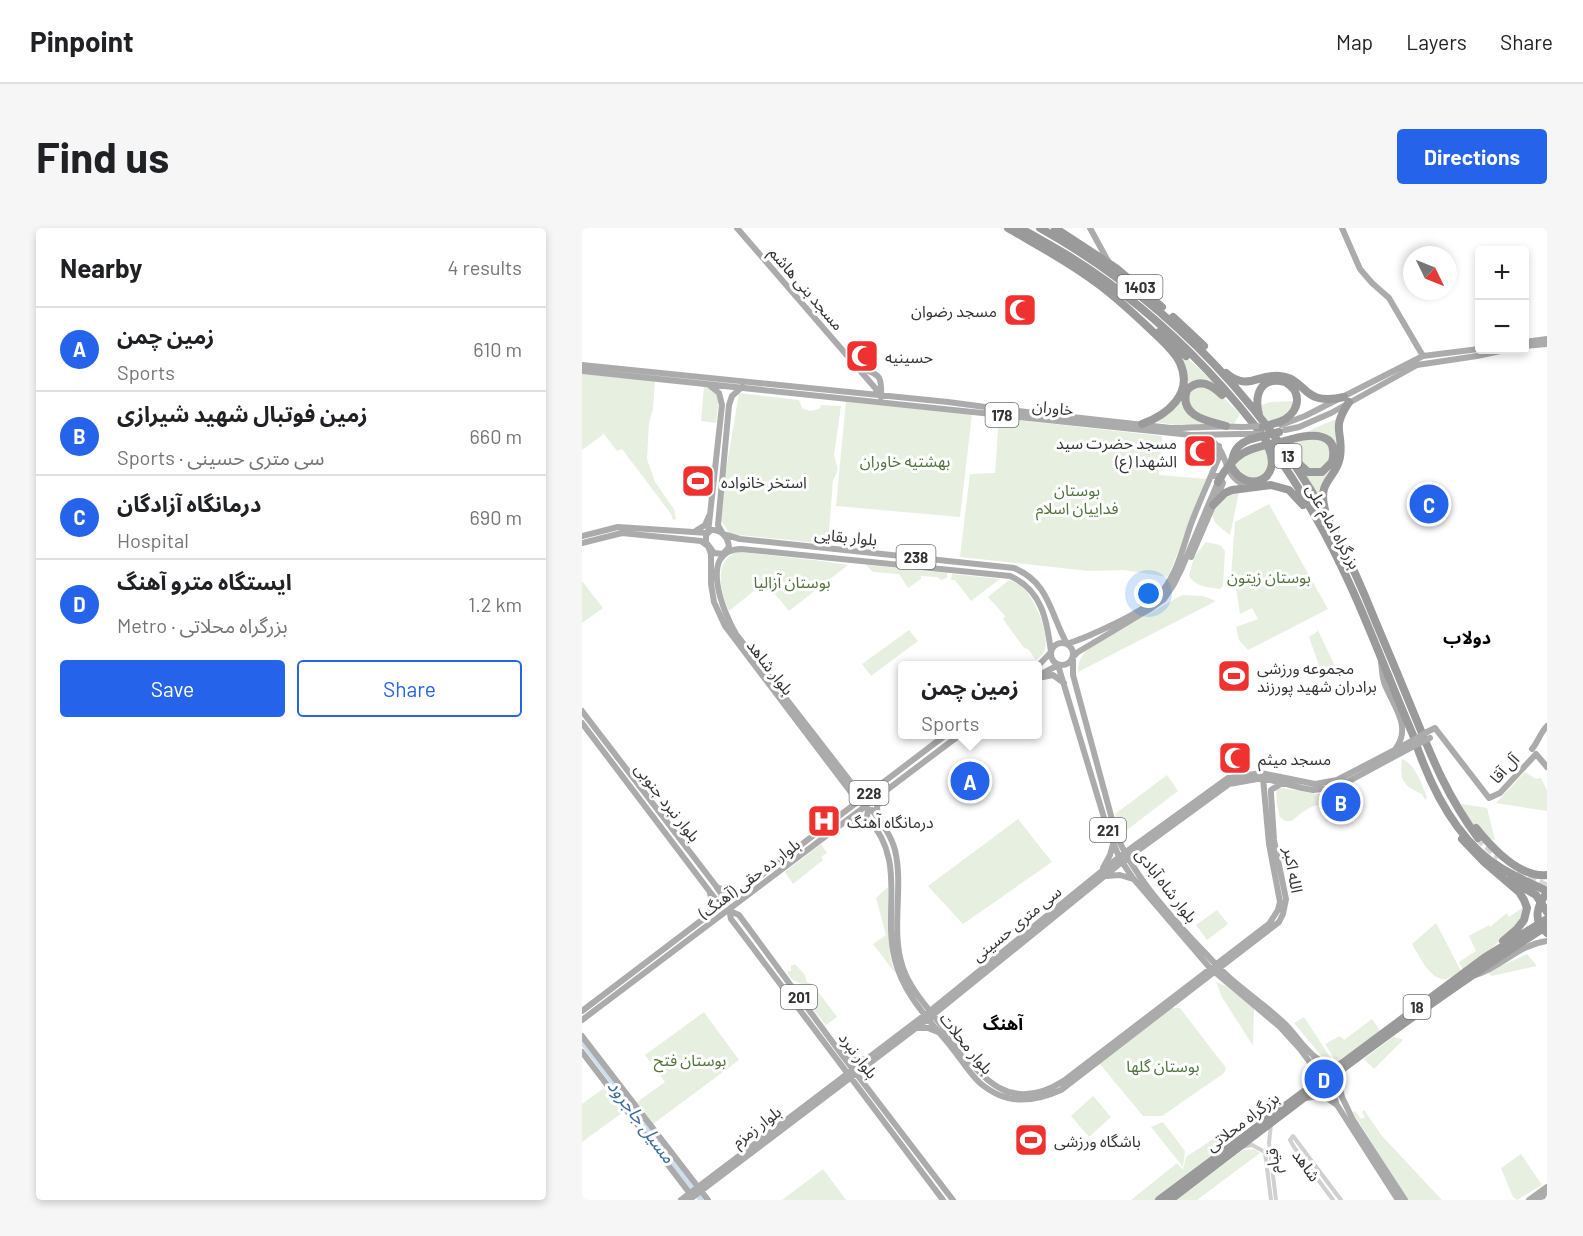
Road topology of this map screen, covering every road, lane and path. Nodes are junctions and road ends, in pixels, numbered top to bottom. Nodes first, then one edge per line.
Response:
1 (737, 228) edge
2 (1008, 228) edge
3 (1020, 228) edge
4 (1040, 228) edge
5 (1055, 228) edge
6 (1090, 228) edge
7 (1342, 228) edge
8 (1100, 246) junction
9 (1096, 255) junction
10 (1109, 263) junction
11 (1111, 294) junction
12 (1547, 339) edge
13 (1529, 341) edge
14 (1547, 344) edge
15 (1529, 346) edge
16 (1475, 350) edge
17 (1486, 354) edge
18 (1423, 356) junction
19 (1212, 360) junction
20 (582, 365) edge
21 (856, 365) junction
22 (582, 371) edge
23 (872, 372) junction
24 (1210, 375) junction
25 (866, 378) junction
26 (705, 383) junction
27 (742, 387) junction
28 (879, 397) junction
29 (1346, 399) junction
30 (726, 404) junction
31 (1260, 417) junction
32 (1250, 422) junction
33 (1142, 424) junction
34 (1226, 426) junction
35 (1263, 427) joint
36 (1281, 427) junction
37 (1241, 431) junction
38 (1191, 435) junction
39 (1264, 440) junction
40 (1219, 446) junction
41 (1283, 448) junction
42 (1211, 476) junction
43 (1218, 482) joint
44 (1256, 487) junction
45 (1213, 505) junction
46 (711, 510) junction
47 (1328, 520) junction
48 (1320, 525) junction
49 (708, 532) junction
50 (692, 533) junction
51 (723, 534) junction
52 (582, 536) edge
53 (582, 543) edge
54 (708, 546) junction
55 (726, 552) junction
56 (1161, 601) junction
57 (1042, 609) junction
58 (1058, 623) junction
59 (1062, 632) junction
60 (1091, 635) junction
61 (1067, 644) junction
62 (746, 651) junction
63 (1051, 652) junction
64 (1380, 655) junction
65 (1073, 657) junction
66 (1042, 662) edge
67 (1058, 665) junction
68 (1042, 675) edge
69 (1042, 676) edge
70 (1065, 684) junction
71 (1405, 691) junction
72 (582, 711) edge
73 (582, 723) edge
74 (1547, 726) edge
75 (1429, 736) junction
76 (942, 739) edge
77 (956, 739) edge
78 (1446, 742) junction
79 (1411, 745) junction
80 (1393, 751) junction
81 (1534, 752) junction
82 (1423, 764) junction
83 (1547, 766) edge
84 (1267, 779) junction
85 (1284, 782) junction
86 (851, 787) junction
87 (877, 788) junction
88 (1271, 790) junction
89 (884, 791) junction
90 (844, 812) junction
91 (876, 821) junction
92 (843, 823) junction
93 (1478, 837) tunnel mouth
94 (809, 839) junction
95 (1116, 842) junction
96 (1144, 842) junction
97 (812, 847) junction
98 (1496, 849) junction
99 (790, 852) junction
100 (1123, 858) junction
101 (788, 865) junction
102 (1547, 873) edge
103 (1100, 876) junction
104 (1135, 876) junction
105 (1501, 876) junction
106 (716, 886) junction
107 (744, 888) junction
108 (1544, 890) edge
109 (710, 892) junction
110 (751, 893) junction
111 (1547, 912) edge
112 (704, 919) junction
113 (1547, 919) edge
114 (713, 922) junction
115 (745, 925) junction
116 (1547, 926) edge
117 (1531, 931) junction
118 (741, 932) junction
119 (1547, 934) edge
120 (1547, 941) edge
121 (1248, 943) junction
122 (1523, 947) junction
123 (659, 952) junction
124 (1228, 955) junction
125 (1204, 957) junction
126 (1484, 958) junction
127 (656, 966) junction
128 (639, 968) junction
129 (1215, 968) junction
130 (1470, 978) junction
131 (637, 979) junction
132 (1201, 979) junction
133 (1226, 983) junction
134 (917, 998) junction
135 (946, 1001) junction
136 (582, 1011) edge
137 (929, 1014) junction
138 (582, 1020) edge
139 (915, 1026) junction
140 (943, 1027) junction
141 (942, 1035) junction
142 (582, 1036) edge
143 (582, 1052) edge
144 (1307, 1053) junction
145 (839, 1057) junction
146 (868, 1061) junction
147 (1341, 1066) junction
148 (852, 1073) junction
149 (837, 1085) junction
150 (862, 1087) junction
151 (1310, 1087) junction
152 (1303, 1099) junction
153 (1337, 1105) junction
154 (1353, 1120) junction
155 (1271, 1123) junction
156 (1238, 1148) junction
157 (1269, 1160) junction
158 (681, 1181) junction
159 (1189, 1182) junction
160 (1547, 1187) edge
161 (696, 1193) edge
162 (1547, 1194) edge
163 (1171, 1196) edge
164 (680, 1200) edge
165 (943, 1200) edge
166 (953, 1200) edge
167 (1159, 1200) edge
168 (1273, 1200) edge
169 (1332, 1200) edge
170 (1341, 1200) edge
171 (1398, 1200) edge
172 (1405, 1200) edge
173 (1528, 1200) edge
174 (1538, 1200) edge

1 - 21 main road, مسجد بنی هاشم
2 - 11 highway, 1403
3 - 24 highway, بزرگراه امام علی / 13
4 - 19 highway, بزرگراه امام علی / 13
5 - 9 highway, 1403
6 - 8 main road
7 - 18 main road
8 - 9 main road
8 - 10 main road
9 - 10 highway, 1403
10 - 19 highway, 1403
11 - 24 highway, 1403
11 - 33 highway
12 - 13 main road
14 - 15 main road
16 - 18 main road, خاوران / 178
17 - 29 main road, خاوران / 178
18 - 29 main road, خاوران / 178
19 - 29 highway
19 - 31 highway, بزرگراه امام علی / 13
20 - 28 main road, خاوران / 178
21 - 23 main road, مسجد بنی هاشم
21 - 25 main road, مسجد بنی هاشم
22 - 26 main road, خاوران / 178
23 - 25 main road
23 - 28 main road
24 - 32 highway, بزرگراه امام علی / 13
25 - 28 main road, مسجد بنی هاشم
26 - 27 main road, خاوران / 178
26 - 30 main road
27 - 28 main road, خاوران / 178
27 - 30 main road
28 - 33 main road, خاوران / 178
28 - 38 main road, خاوران / 178
29 - 36 main road, خاوران / 178
29 - 47 highway
30 - 46 main road
30 - 51 main road
31 - 36 highway
31 - 41 highway, بزرگراه امام علی / 13
32 - 34 highway
32 - 39 highway, بزرگراه امام علی / 13
33 - 34 main road, خاوران / 178
34 - 37 main road, خاوران / 178
35 - 36 highway, bridge
35 - 37 main road, خاوران / 178, bridge
36 - 37 main road, خاوران / 178, bridge
36 - 39 highway, bridge
37 - 38 main road, خاوران / 178
38 - 40 main road
39 - 48 highway, بزرگراه امام علی / 13
40 - 42 main road
40 - 44 main road
41 - 43 highway, bridge
41 - 47 highway, بزرگراه امام علی / 13
42 - 45 main road
42 - 60 main road
43 - 56 main road
44 - 45 highway
44 - 48 highway
45 - 56 main road
46 - 49 main road
46 - 50 main road
47 - 71 highway, بزرگراه امام علی / 13
48 - 64 highway, بزرگراه امام علی / 13
49 - 50 main road
49 - 51 main road
49 - 54 main road
50 - 52 main road
51 - 55 main road
51 - 58 main road, بلوار بقایی / 238
53 - 54 main road
54 - 55 main road
54 - 62 main road, بلوار شاهد
55 - 57 main road, بلوار بقایی / 238
55 - 62 main road, بلوار شاهد
56 - 65 main road
57 - 59 main road
57 - 63 main road, بلوار بقایی / 238
58 - 59 main road, بلوار بقایی / 238
58 - 60 main road
59 - 61 main road, بلوار بقایی / 238
60 - 61 main road
61 - 63 main road
61 - 65 main road
62 - 86 main road, بلوار شاهد
63 - 66 main road
63 - 67 main road
64 - 80 main road
64 - 82 highway, بزرگراه امام علی / 13
65 - 67 main road
65 - 95 main road, بلوار شاه آبادی / 221
67 - 68 main road
67 - 70 main road, بلوار شاه آبادی / 221
69 - 70 main road
70 - 95 main road, بلوار شاه آبادی / 221
71 - 93 highway, بزرگراه امام علی / 13
71 - 98 highway
72 - 106 main road, بلوار نبرد جنوبی
73 - 109 main road, بلوار نبرد جنوبی
74 - 81 main road, آل آقا
75 - 78 main road
75 - 78 main road, سی متری حسینی
75 - 79 main road, سی متری حسینی, bridge
76 - 87 main road, بلوار ده حقی (آهنگ) / 228
77 - 89 main road, بلوار ده حقی (آهنگ) / 228
78 - 81 main road, آل آقا
79 - 80 main road, سی متری حسینی
79 - 85 main road, سی متری حسینی
80 - 84 main road, سی متری حسینی
81 - 83 main road
82 - 105 highway
82 - 108 highway, بزرگراه امام علی / 13
84 - 85 main road, سی متری حسینی
84 - 88 main road
84 - 96 main road, سی متری حسینی
84 - 121 main road, الله اکبر
85 - 88 main road
86 - 87 main road
86 - 90 main road
87 - 90 main road, بلوار ده حقی (آهنگ) / 228
88 - 121 main road, الله اکبر
89 - 91 main road
89 - 92 main road, بلوار ده حقی (آهنگ) / 228
90 - 94 main road, بلوار ده حقی (آهنگ) / 228
91 - 92 main road
91 - 134 main road, بلوار محلات
92 - 97 main road, بلوار ده حقی (آهنگ) / 228
94 - 97 main road
94 - 99 main road, بلوار ده حقی (آهنگ) / 228
95 - 96 main road
95 - 100 main road, بلوار شاه آبادی / 221
95 - 103 main road
96 - 100 main road, سی متری حسینی
96 - 104 main road
97 - 101 main road, بلوار ده حقی (آهنگ) / 228
98 - 102 highway
98 - 102 highway
99 - 101 main road
99 - 107 main road, بلوار ده حقی (آهنگ) / 228
100 - 103 main road, سی متری حسینی
100 - 104 main road, بلوار شاه آبادی / 221
101 - 110 main road, بلوار ده حقی (آهنگ) / 228
103 - 104 main road
103 - 135 main road, سی متری حسینی
104 - 125 main road, بلوار شاه آبادی / 221
105 - 111 highway
105 - 126 highway
106 - 107 main road
106 - 109 main road
107 - 112 main road, بلوار ده حقی (آهنگ) / 228
108 - 119 highway, bridge
109 - 112 main road
110 - 114 main road, بلوار ده حقی (آهنگ) / 228
110 - 115 main road
111 - 117 highway
112 - 123 main road, بلوار ده حقی (آهنگ) / 228
113 - 117 highway, بزرگراه محلاتی / 18
114 - 118 main road
114 - 127 main road, بلوار ده حقی (آهنگ) / 228
115 - 118 main road, 201
115 - 145 main road, بلوار نبرد / 201
116 - 117 highway, بزرگراه محلاتی / 18, bridge
117 - 126 highway, بزرگراه محلاتی / 18
117 - 130 highway, بزرگراه محلاتی / 18
118 - 145 main road, بلوار نبرد / 201
119 - 122 highway
120 - 122 main road
121 - 124 main road, الله اکبر
121 - 129 main road, الله اکبر
122 - 130 main road
123 - 127 main road
123 - 128 main road, بلوار ده حقی (آهنگ) / 228
124 - 125 main road
124 - 129 main road, الله اکبر
125 - 129 main road, بلوار شاه آبادی / 221
125 - 132 main road
126 - 147 highway, بزرگراه محلاتی / 18
127 - 131 main road, بلوار ده حقی (آهنگ) / 228
128 - 131 main road
128 - 136 main road, بلوار ده حقی (آهنگ) / 228
129 - 132 main road, بلوار محلات
129 - 133 main road, بلوار شاه آبادی / 221
129 - 144 main road, بلوار شاه آبادی / 221
130 - 147 highway, بزرگراه محلاتی / 18
131 - 138 main road, بلوار ده حقی (آهنگ) / 228
132 - 133 main road
132 - 140 main road, بلوار محلات
132 - 141 main road, بلوار محلات
133 - 144 main road, بلوار شاه آبادی / 221
134 - 135 main road
134 - 137 main road, بلوار محلات
134 - 139 main road
135 - 137 main road, سی متری حسینی
135 - 140 main road
137 - 139 main road, بلوار زمزم
137 - 140 main road, بلوار محلات
137 - 141 main road, بلوار محلات
139 - 141 main road
139 - 146 main road, بلوار زمزم
142 - 161 main road
143 - 158 main road
144 - 147 main road, بلوار شاه آبادی / 221
144 - 151 main road, 221
145 - 146 main road
145 - 148 main road, بلوار نبرد / 201
145 - 149 main road
146 - 148 main road, بلوار زمزم
146 - 150 main road
147 - 151 highway, بزرگراه محلاتی / 18
147 - 152 highway, بزرگراه محلاتی / 18
147 - 154 main road
148 - 149 main road, بلوار زمزم
148 - 150 main road, بلوار نبرد / 201
149 - 150 main road
149 - 161 main road, بلوار زمزم
150 - 165 main road, بلوار نبرد / 201
150 - 166 main road, بلوار نبرد / 201
151 - 159 highway, بزرگراه محلاتی / 18
152 - 153 main road
152 - 155 highway, بزرگراه محلاتی / 18
153 - 154 main road
153 - 171 main road
154 - 172 main road
155 - 156 highway, بزرگراه محلاتی / 18
155 - 157 street, قیام
156 - 157 street, قیام
156 - 159 highway, بزرگراه محلاتی / 18
157 - 168 street, قیام
158 - 161 main road
158 - 164 main road
159 - 163 highway, بزرگراه محلاتی / 18
160 - 173 main road
161 - 164 main road, بلوار زمزم
162 - 174 main road
163 - 167 highway, بزرگراه محلاتی / 18
169 - 170 street, شاهد

